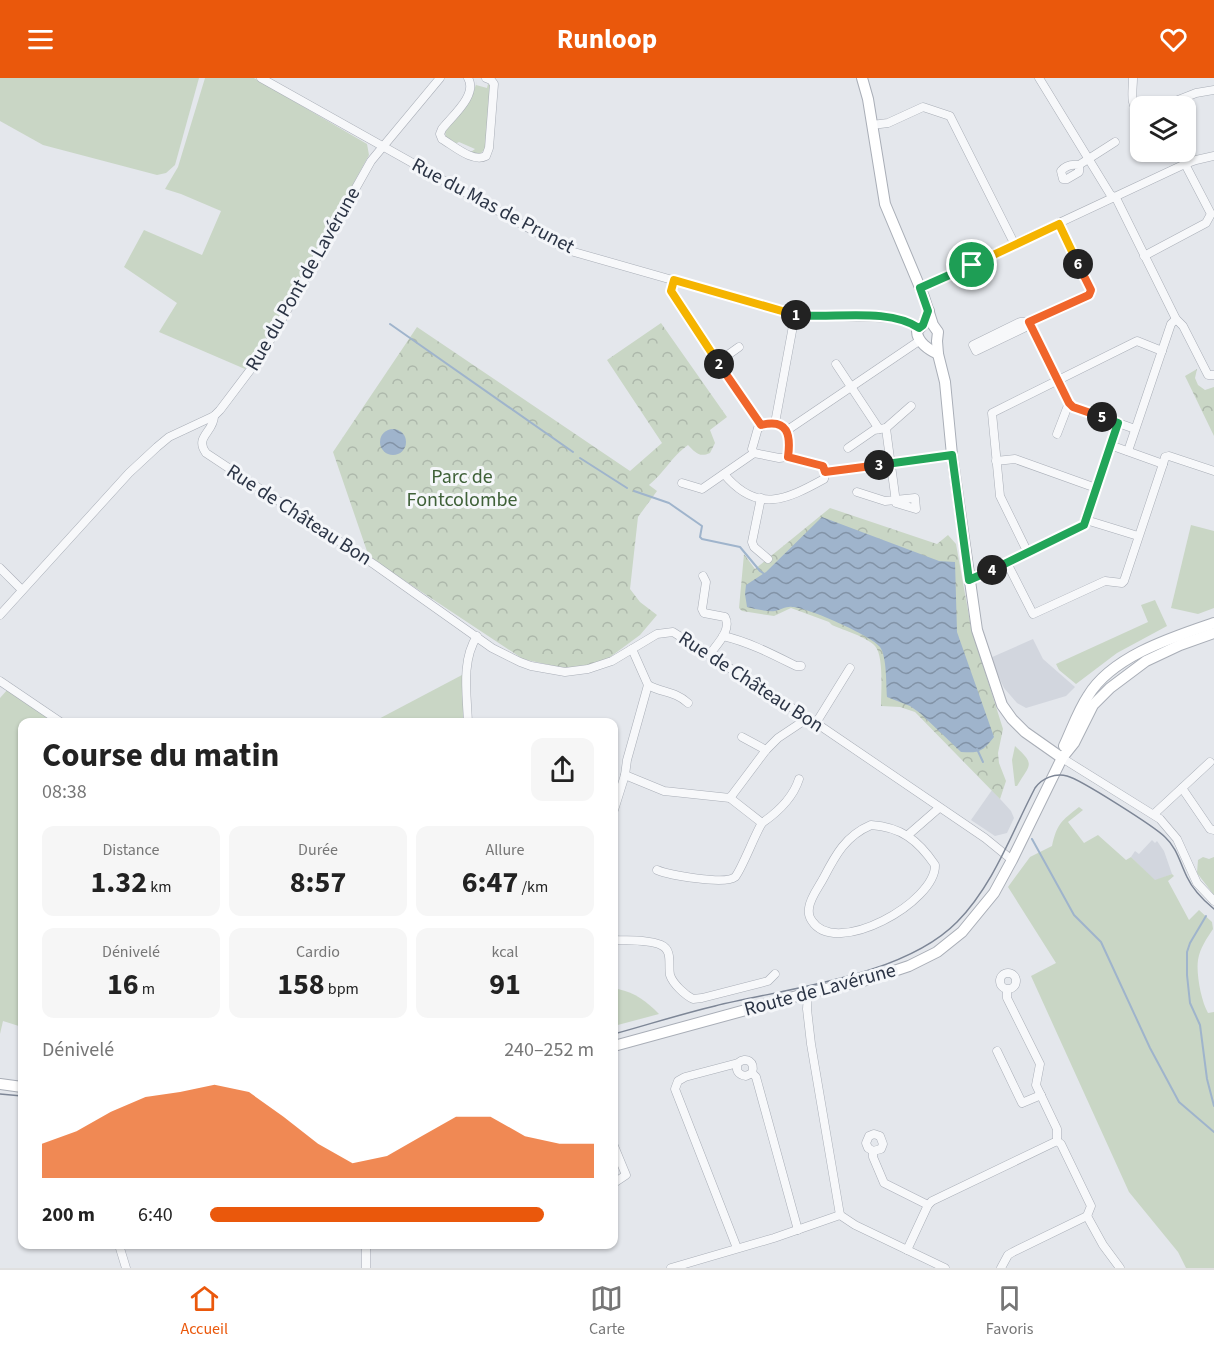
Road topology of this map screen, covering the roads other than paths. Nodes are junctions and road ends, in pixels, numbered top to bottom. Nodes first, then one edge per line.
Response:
1 (261, 78) edge
2 (440, 78) edge
3 (468, 78) edge
4 (486, 78) edge
5 (862, 78) edge
6 (1039, 78) edge
7 (1133, 78) edge
8 (1214, 90) edge
9 (1132, 96) edge
10 (1188, 96) edge
11 (872, 125) junction
12 (1115, 142) dead end
13 (383, 147) junction
14 (1214, 156) edge
15 (1089, 159) junction
16 (1185, 164) junction
17 (1079, 165) dead end
18 (1113, 198) junction
19 (1059, 224) junction
20 (1015, 245) junction
21 (1144, 256) junction
22 (674, 280) junction
23 (920, 288) junction
24 (795, 315) junction
25 (1176, 319) junction
26 (1029, 322) junction
27 (925, 326) junction
28 (927, 342) junction
29 (739, 347) dead end
30 (1162, 351) junction
31 (718, 362) junction
32 (836, 364) dead end
33 (1214, 375) edge
34 (1058, 380) junction
35 (851, 387) junction
36 (1069, 403) junction
37 (911, 406) dead end
38 (214, 416) junction
39 (775, 423) junction
40 (1118, 423) junction
41 (761, 425) junction
42 (882, 428) junction
43 (1135, 429) junction
44 (786, 431) junction
45 (1057, 434) dead end
46 (1110, 445) junction
47 (848, 448) dead end
48 (1128, 452) junction
49 (754, 453) junction
50 (952, 455) junction
51 (788, 457) junction
52 (996, 461) junction
53 (891, 463) junction
54 (1162, 464) junction
55 (1214, 471) edge
56 (825, 472) junction
57 (724, 474) junction
58 (682, 483) dead end
59 (1096, 488) junction
60 (856, 492) dead end
61 (761, 498) junction
62 (1086, 520) junction
63 (1138, 536) junction
64 (1028, 553) junction
65 (768, 559) dead end
66 (1007, 563) junction
67 (0, 568) edge
68 (703, 576) dead end
69 (969, 580) junction
70 (22, 590) junction
71 (0, 615) edge
72 (1214, 623) edge
73 (1214, 633) edge
74 (477, 636) junction
75 (723, 636) junction
76 (632, 648) junction
77 (710, 654) junction
78 (801, 666) dead end
79 (850, 668) dead end
80 (0, 681) edge
81 (648, 685) junction
82 (688, 703) dead end
83 (55, 718) edge
84 (468, 718) edge
85 (808, 718) junction
86 (816, 723) junction
87 (742, 737) dead end
88 (766, 750) junction
89 (1062, 758) junction
90 (1210, 762) dead end
91 (625, 775) junction
92 (799, 779) dead end
93 (1182, 788) junction
94 (618, 797) edge
95 (730, 798) junction
96 (939, 808) junction
97 (1154, 814) junction
98 (762, 823) junction
99 (1214, 830) edge
100 (908, 834) junction
101 (1012, 860) junction
102 (657, 870) dead end
103 (1214, 902) edge
104 (618, 940) edge
105 (775, 974) dead end
106 (1006, 990) dead end
107 (808, 993) junction
108 (618, 1045) edge
109 (997, 1051) dead end
110 (0, 1084) edge
111 (18, 1087) edge
112 (1041, 1095) junction
113 (1057, 1141) junction
114 (873, 1151) dead end
115 (618, 1156) edge
116 (618, 1180) edge
117 (928, 1205) junction
118 (840, 1215) junction
119 (1087, 1216) junction
120 (798, 1230) junction
121 (737, 1248) junction
122 (120, 1249) edge
123 (366, 1249) edge
124 (907, 1250) junction
125 (126, 1268) edge
126 (366, 1268) edge
127 (670, 1268) edge
128 (945, 1268) edge
129 (1001, 1268) edge
130 (1120, 1268) edge

1 - 13 street, Rue du Mas de Prunet
2 - 13 street, Rue du Pont de Lavérune
3 - 4 street
5 - 11 main road
6 - 15 street
7 - 9 street
8 - 10 street
11 - 20 street
11 - 23 main road
12 - 15 street
13 - 22 street, Rue du Mas de Prunet
13 - 38 street, Rue du Pont de Lavérune
14 - 16 street
15 - 17 street
15 - 18 street
16 - 18 street
16 - 21 street
18 - 19 street
18 - 21 street
19 - 20 street
19 - 26 street
20 - 23 street
21 - 25 street
22 - 24 street, Rue du Mas de Prunet
22 - 31 street
23 - 27 main road
24 - 27 street, Rue du Mas de Prunet
24 - 39 street
25 - 30 street
25 - 33 street
26 - 26 street
26 - 34 street
27 - 28 main road
27 - 28 main road
28 - 35 street
28 - 50 main road
29 - 31 street
30 - 34 street
30 - 43 street
31 - 41 street
32 - 35 street
34 - 36 street
34 - 52 street
35 - 42 street
35 - 44 street
36 - 40 street
36 - 45 street
37 - 42 street
38 - 70 street, Rue du Pont de Lavérune
38 - 74 street, Rue de Château Bon
39 - 41 street
39 - 44 street
40 - 43 street
40 - 46 street
41 - 49 street
42 - 47 street
42 - 53 street
43 - 48 street
44 - 51 street
46 - 48 street
46 - 59 street
48 - 54 street
49 - 51 street
49 - 57 street
50 - 53 street
50 - 69 main road
51 - 56 street
52 - 59 street
52 - 64 street
53 - 56 street
53 - 60 street
54 - 55 street
54 - 63 street
56 - 61 street
57 - 58 street
57 - 61 street
59 - 62 street
61 - 65 street
62 - 63 street
62 - 64 street
63 - 66 street
64 - 66 street
66 - 69 street
67 - 70 street
68 - 75 street
69 - 89 main road
70 - 71 street, Rue du Pont de Lavérune
72 - 89 main road, Route de Lavérune
73 - 89 main road, Route de Lavérune
74 - 76 street, Rue de Château Bon
74 - 84 street
75 - 77 street
75 - 78 street
76 - 77 street, Rue de Château Bon
76 - 81 street
77 - 85 street, Rue de Château Bon
79 - 86 street
80 - 83 street
81 - 82 street
81 - 91 street
85 - 86 street, Rue de Château Bon
85 - 88 street
86 - 96 street, Rue de Château Bon
87 - 88 street
88 - 95 street
89 - 97 street
89 - 101 main road, Route de Lavérune
90 - 93 street
91 - 94 street
91 - 95 street
92 - 98 street
93 - 97 street
93 - 99 street
95 - 98 street
96 - 100 street
96 - 101 street, Rue de Château Bon
97 - 103 street
98 - 102 street
100 - 100 street
101 - 107 main road, Route de Lavérune
104 - 105 street
106 - 112 street
107 - 108 main road, Route de Lavérune
107 - 118 street
109 - 112 street
110 - 111 main road
112 - 113 street
113 - 117 street
113 - 119 street
114 - 117 street
115 - 116 street
117 - 124 street
118 - 120 street
118 - 124 street
119 - 129 street
119 - 130 street
120 - 121 street
120 - 121 street
121 - 127 street
122 - 125 street
123 - 126 street
124 - 128 street

